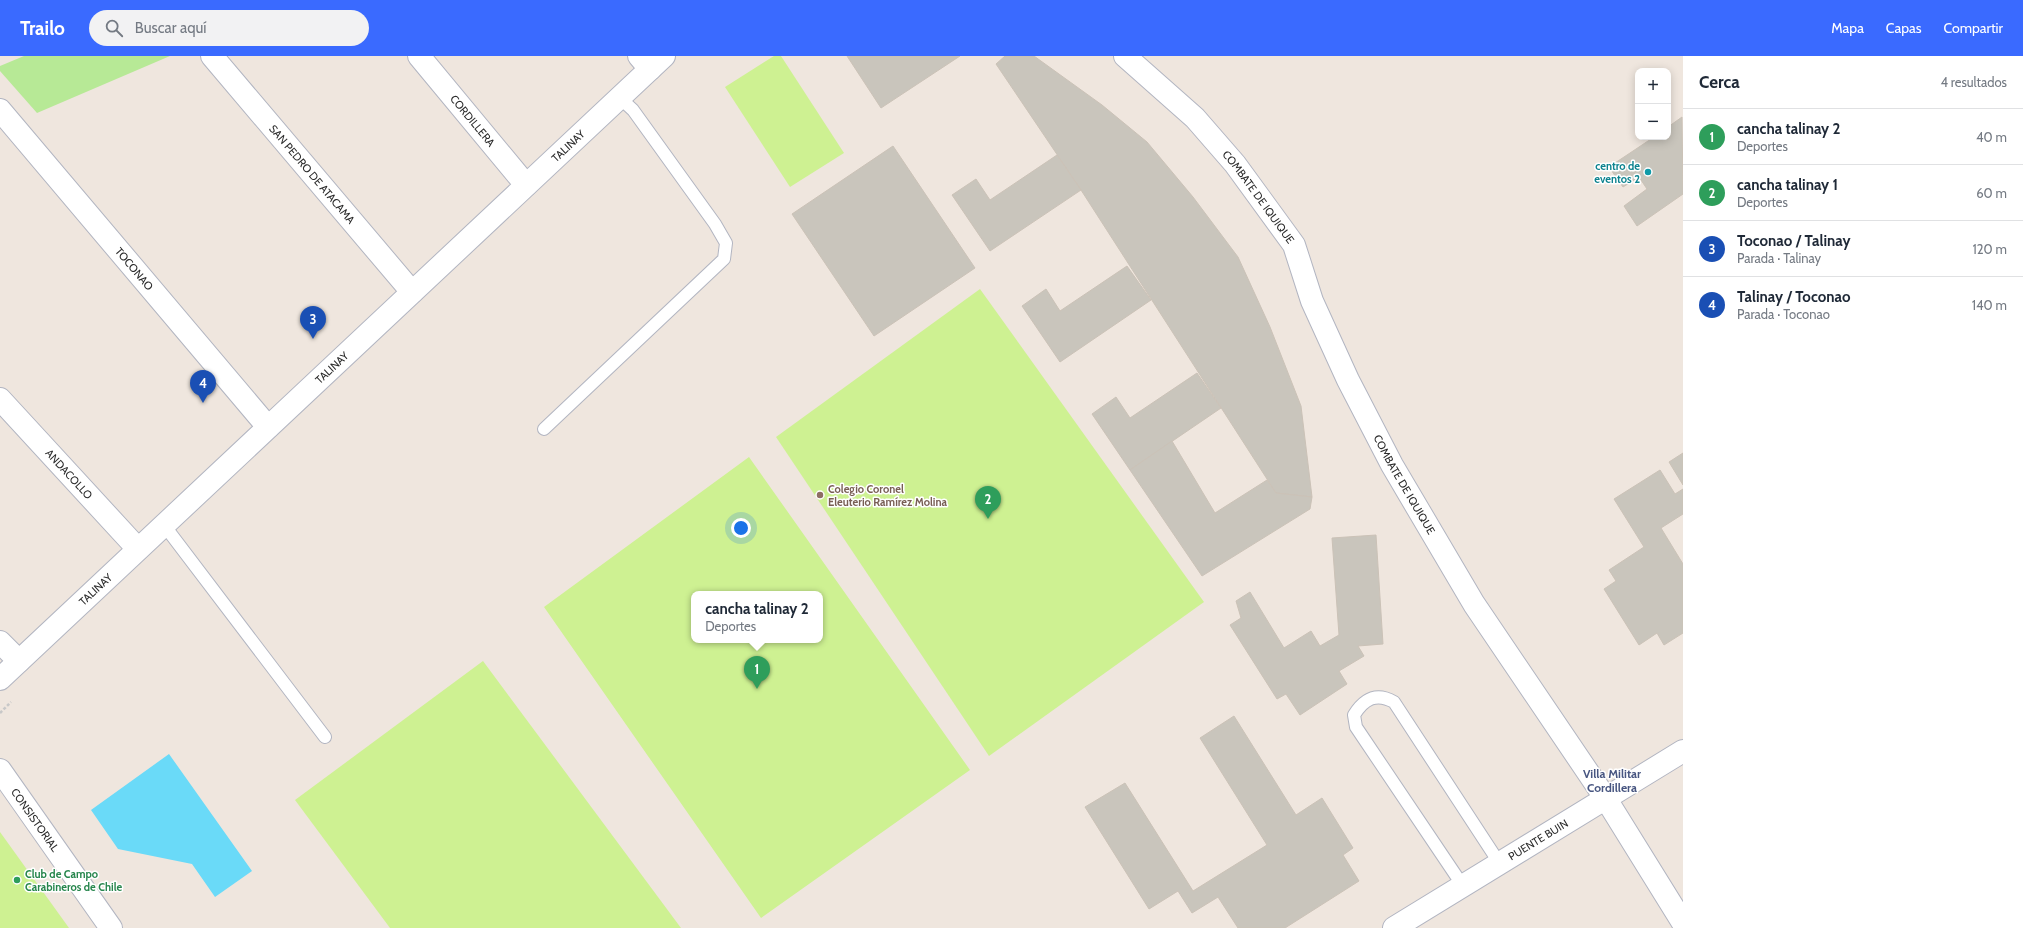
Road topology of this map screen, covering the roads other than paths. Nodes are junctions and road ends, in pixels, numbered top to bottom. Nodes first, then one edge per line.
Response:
1 (212, 56) edge
2 (418, 56) edge
3 (1125, 56) edge
4 (651, 60) edge
5 (620, 98) junction
6 (0, 110) edge
7 (526, 185) junction
8 (412, 292) junction
9 (0, 399) edge
10 (268, 427) junction
11 (544, 429) dead end
12 (164, 524) junction
13 (138, 549) junction
14 (0, 642) edge
15 (19, 661) junction
16 (0, 679) edge
17 (325, 737) dead end
18 (1683, 751) edge
19 (0, 770) edge
20 (1606, 799) junction
21 (1500, 864) junction
22 (1463, 886) junction
23 (1683, 923) edge
24 (111, 928) edge
25 (1394, 928) edge

1 - 8 street, SAN PEDRO DE ATACAMA
2 - 7 street, CORDILLERA
3 - 20 street, COMBATE DE IQUIQUE
4 - 5 street, TALINAY
5 - 7 street, TALINAY
5 - 11 lane
6 - 10 street, TOCONAO
7 - 8 street, TALINAY
8 - 10 street, TALINAY
9 - 13 street, ANDACOLLO
10 - 12 street, TALINAY
12 - 13 street, TALINAY
12 - 17 lane
13 - 15 street, TALINAY
14 - 15 street
15 - 16 street, TALINAY
18 - 20 street, PUENTE BUIN
19 - 24 street, CONSISTORIAL
20 - 21 street, PUENTE BUIN
20 - 23 street, COMBATE DE IQUIQUE
21 - 22 street, PUENTE BUIN
21 - 22 lane
22 - 25 street, PUENTE BUIN

